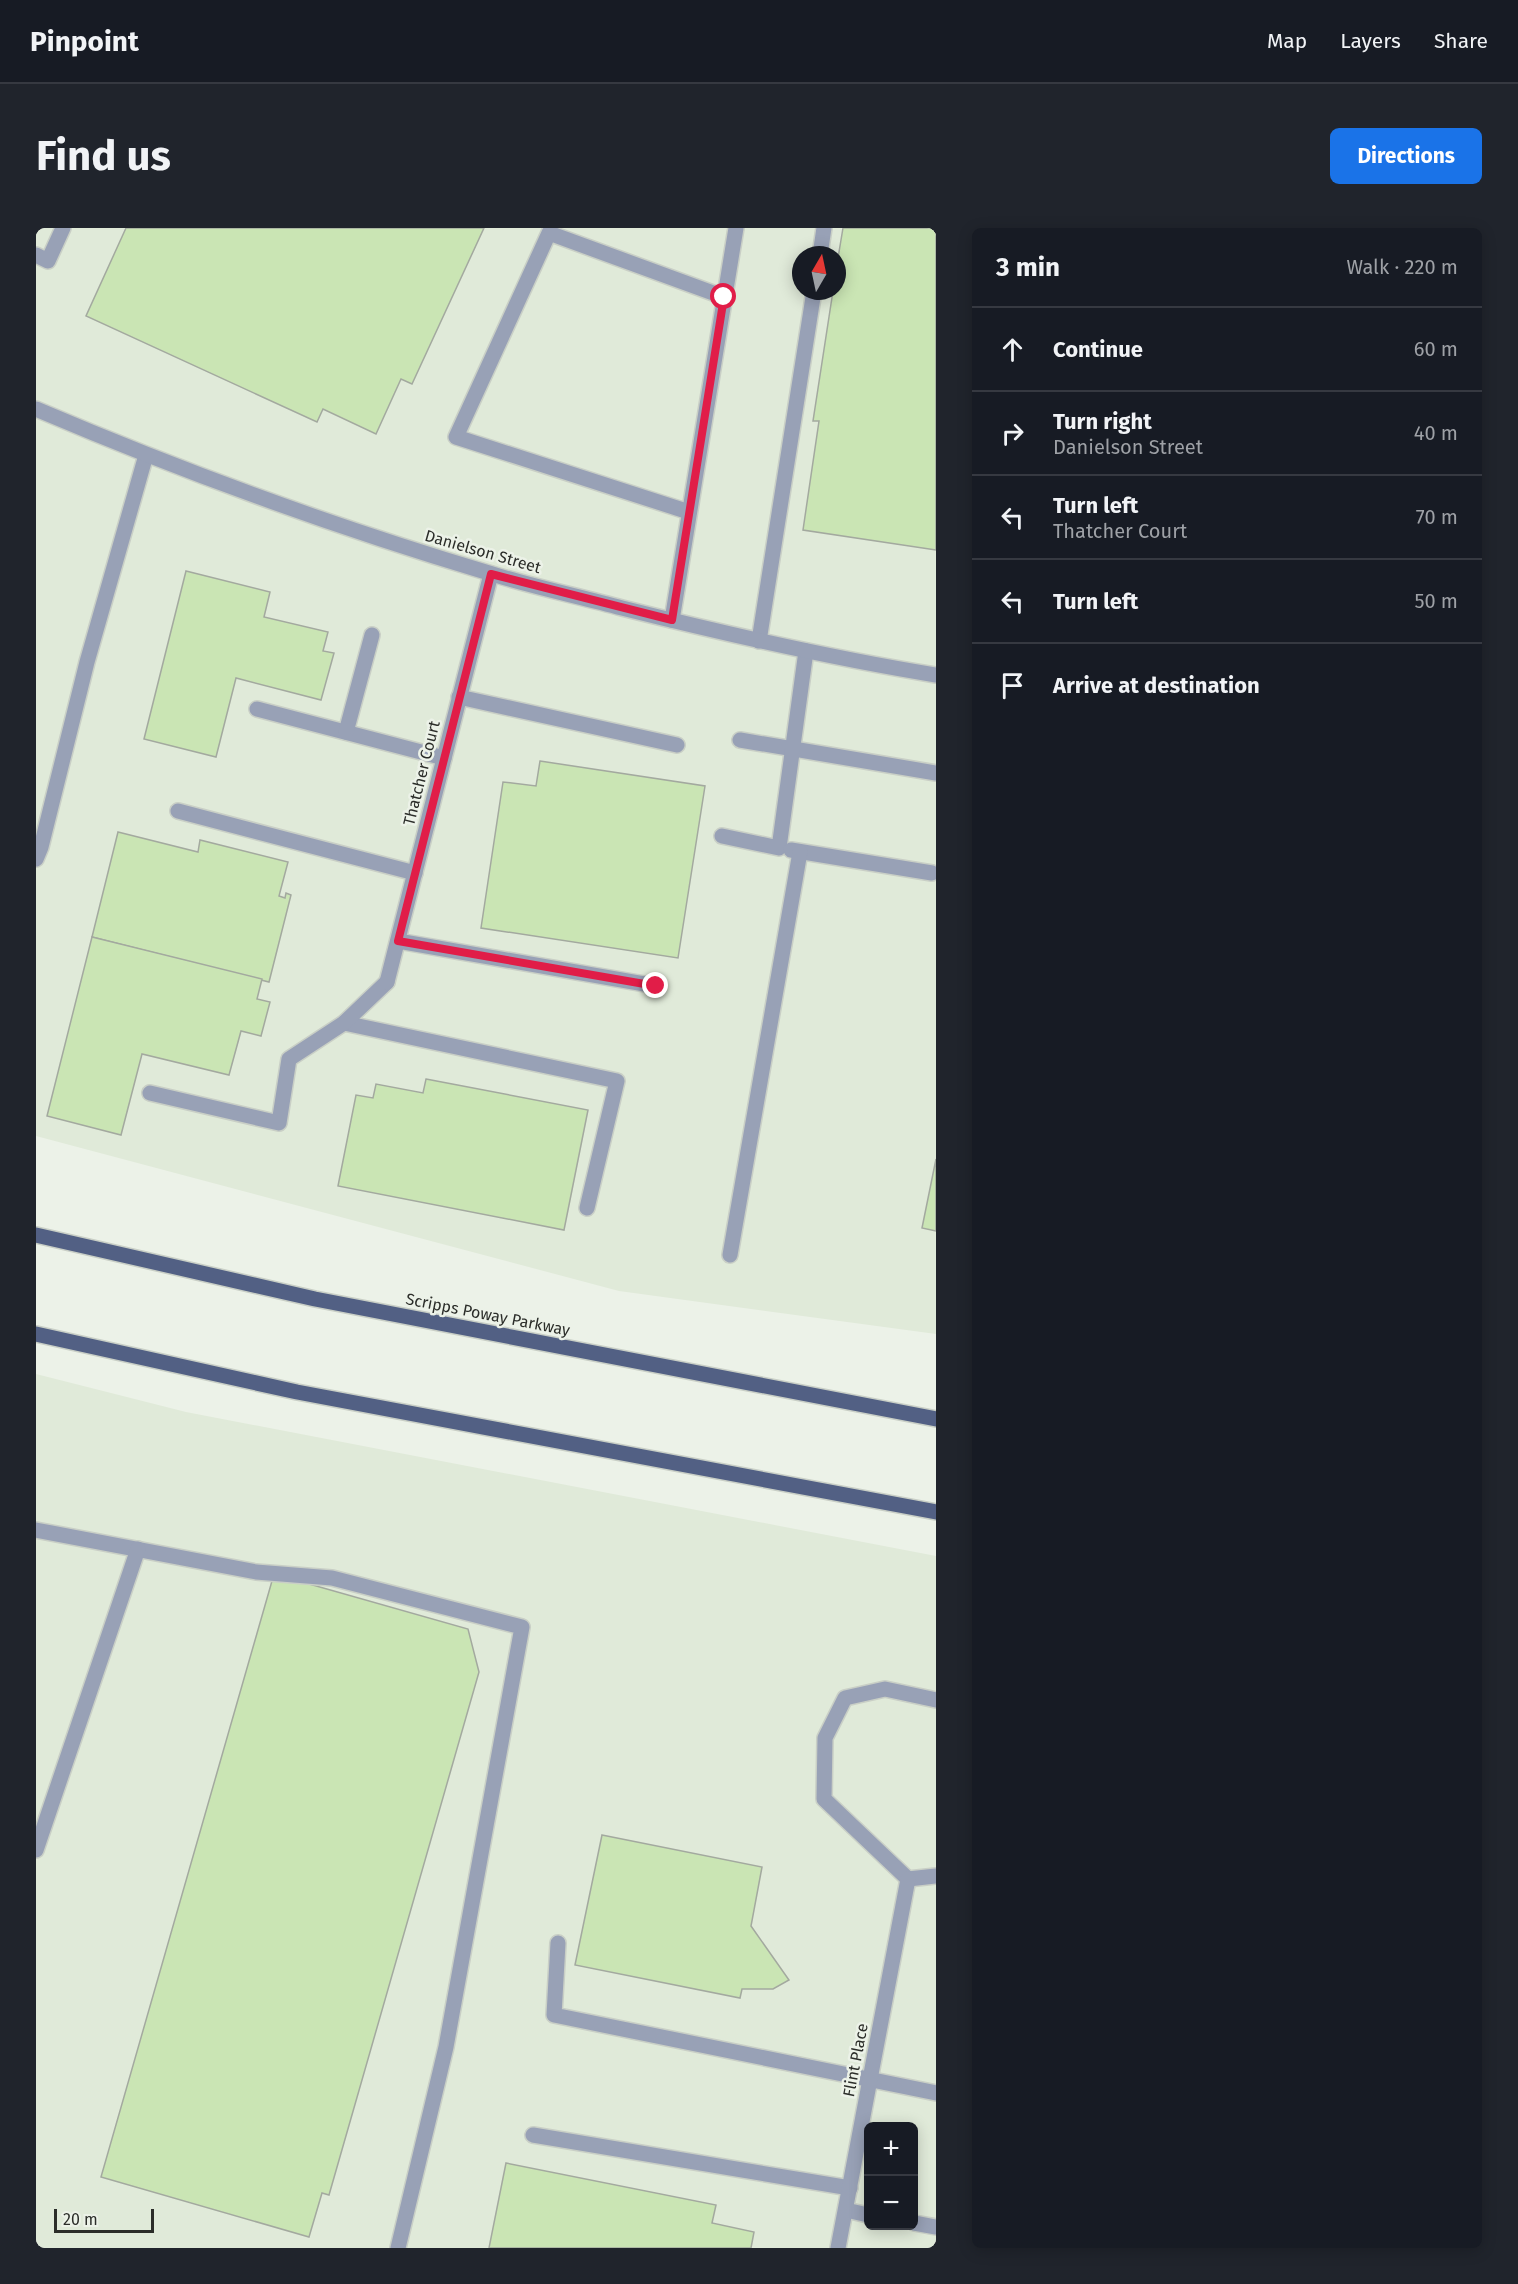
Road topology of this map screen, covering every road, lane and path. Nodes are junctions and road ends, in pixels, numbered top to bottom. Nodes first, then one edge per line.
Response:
1 (63, 228) edge
2 (736, 228) edge
3 (824, 228) edge
4 (821, 246) edge
5 (36, 255) edge
6 (724, 297) junction
7 (813, 300) edge
8 (36, 409) edge
9 (146, 455) junction
10 (690, 512) junction
11 (491, 574) junction
12 (672, 620) junction
13 (372, 635) dead end
14 (759, 641) junction
15 (806, 651) junction
16 (936, 675) edge
17 (459, 697) junction
18 (257, 709) dead end
19 (346, 732) junction
20 (740, 740) dead end
21 (677, 745) dead end
22 (793, 749) junction
23 (444, 758) junction
24 (936, 773) edge
25 (178, 811) dead end
26 (722, 836) dead end
27 (779, 848) junction
28 (800, 852) junction
29 (36, 859) edge
30 (415, 873) junction
31 (932, 873) dead end
32 (398, 941) junction
33 (656, 986) dead end
34 (344, 1023) junction
35 (150, 1093) dead end
36 (587, 1208) dead end
37 (36, 1235) edge
38 (730, 1255) dead end
39 (36, 1334) edge
40 (936, 1419) edge
41 (936, 1512) edge
42 (36, 1530) edge
43 (138, 1549) junction
44 (936, 1700) edge
45 (36, 1850) edge
46 (936, 1876) edge
47 (908, 1879) junction
48 (558, 1943) dead end
49 (870, 2081) junction
50 (936, 2092) edge
51 (532, 2135) dead end
52 (850, 2188) junction
53 (846, 2210) junction
54 (864, 2214) edge
55 (918, 2224) edge
56 (936, 2227) edge
57 (398, 2248) edge
58 (838, 2248) edge

1 - 5 street
2 - 6 street
3 - 4 street
6 - 10 street
6 - 10 street
7 - 14 street
8 - 9 street, Danielson Street
9 - 11 street, Danielson Street
9 - 29 street
10 - 12 street
11 - 12 street, Danielson Street
11 - 17 street, Thatcher Court
12 - 14 street, Danielson Street
13 - 19 street
14 - 15 street, Danielson Street
15 - 16 street, Danielson Street
15 - 22 street
17 - 21 street
17 - 23 street, Thatcher Court
18 - 19 street
19 - 23 street
20 - 22 street
22 - 24 street
22 - 27 street
23 - 30 street, Thatcher Court
25 - 30 street
26 - 27 street
27 - 28 street
28 - 31 street
28 - 38 street
30 - 32 street, Thatcher Court
32 - 33 street
32 - 34 street, Thatcher Court
34 - 35 street
34 - 36 street
37 - 40 main road, Scripps Poway Parkway
39 - 41 main road
42 - 43 street
43 - 45 street
43 - 57 street
44 - 47 street
46 - 47 street
47 - 49 street, Flint Place
48 - 49 street
49 - 50 street
49 - 52 street, Flint Place
51 - 52 street
52 - 53 street, Flint Place
53 - 54 street
53 - 58 street, Flint Place
55 - 56 street

